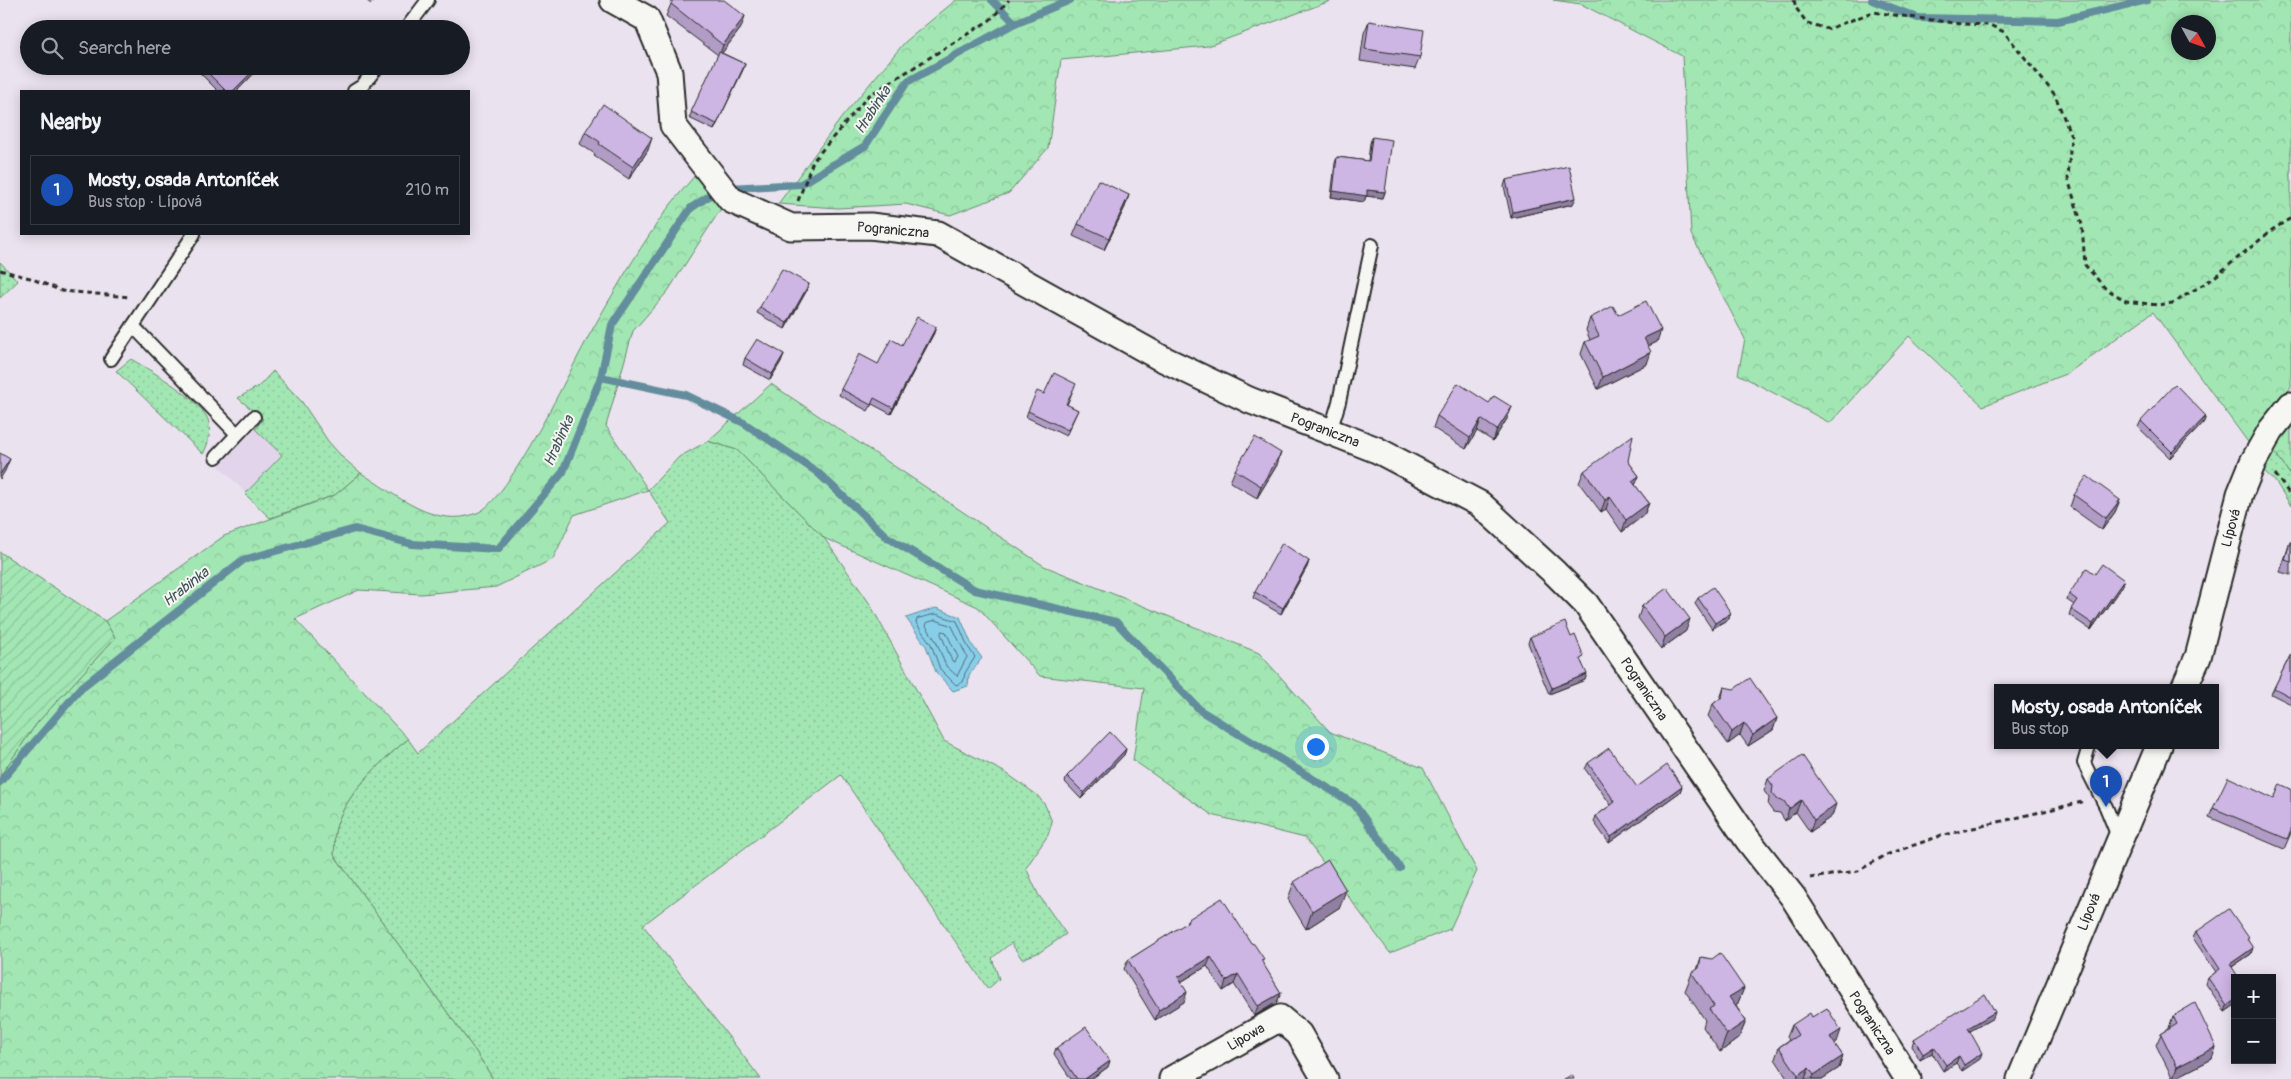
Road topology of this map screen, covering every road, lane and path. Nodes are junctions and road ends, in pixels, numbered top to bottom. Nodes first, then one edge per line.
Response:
1 (428, 0) edge
2 (613, 0) edge
3 (1010, 0) edge
4 (1794, 0) edge
5 (413, 20) edge
6 (371, 75) edge
7 (356, 90) edge
8 (798, 200) dead end
9 (2291, 218) edge
10 (193, 235) edge
11 (1372, 245) dead end
12 (0, 270) edge
13 (152, 297) junction
14 (133, 326) junction
15 (112, 359) dead end
16 (2291, 405) edge
17 (254, 417) dead end
18 (1330, 432) junction
19 (237, 434) junction
20 (216, 457) dead end
21 (2186, 684) edge
22 (2088, 749) edge
23 (2152, 750) edge
24 (2102, 798) junction
25 (2119, 839) junction
26 (1782, 883) junction
27 (1172, 1079) edge
28 (1325, 1079) edge
29 (1908, 1079) edge
30 (2020, 1079) edge

1 - 5 lane
2 - 18 street, Pograniczna
3 - 8 path
4 - 9 path
6 - 7 lane
10 - 13 lane
11 - 18 lane
12 - 13 path
13 - 14 lane
14 - 15 lane
14 - 19 lane
16 - 21 street, Lípová
17 - 19 lane
18 - 26 street, Pograniczna
19 - 20 lane
22 - 24 lane
23 - 25 street, Lípová
24 - 25 lane
24 - 26 path
25 - 30 street, Lípová
26 - 29 street, Pograniczna
27 - 28 street, Lipowa

